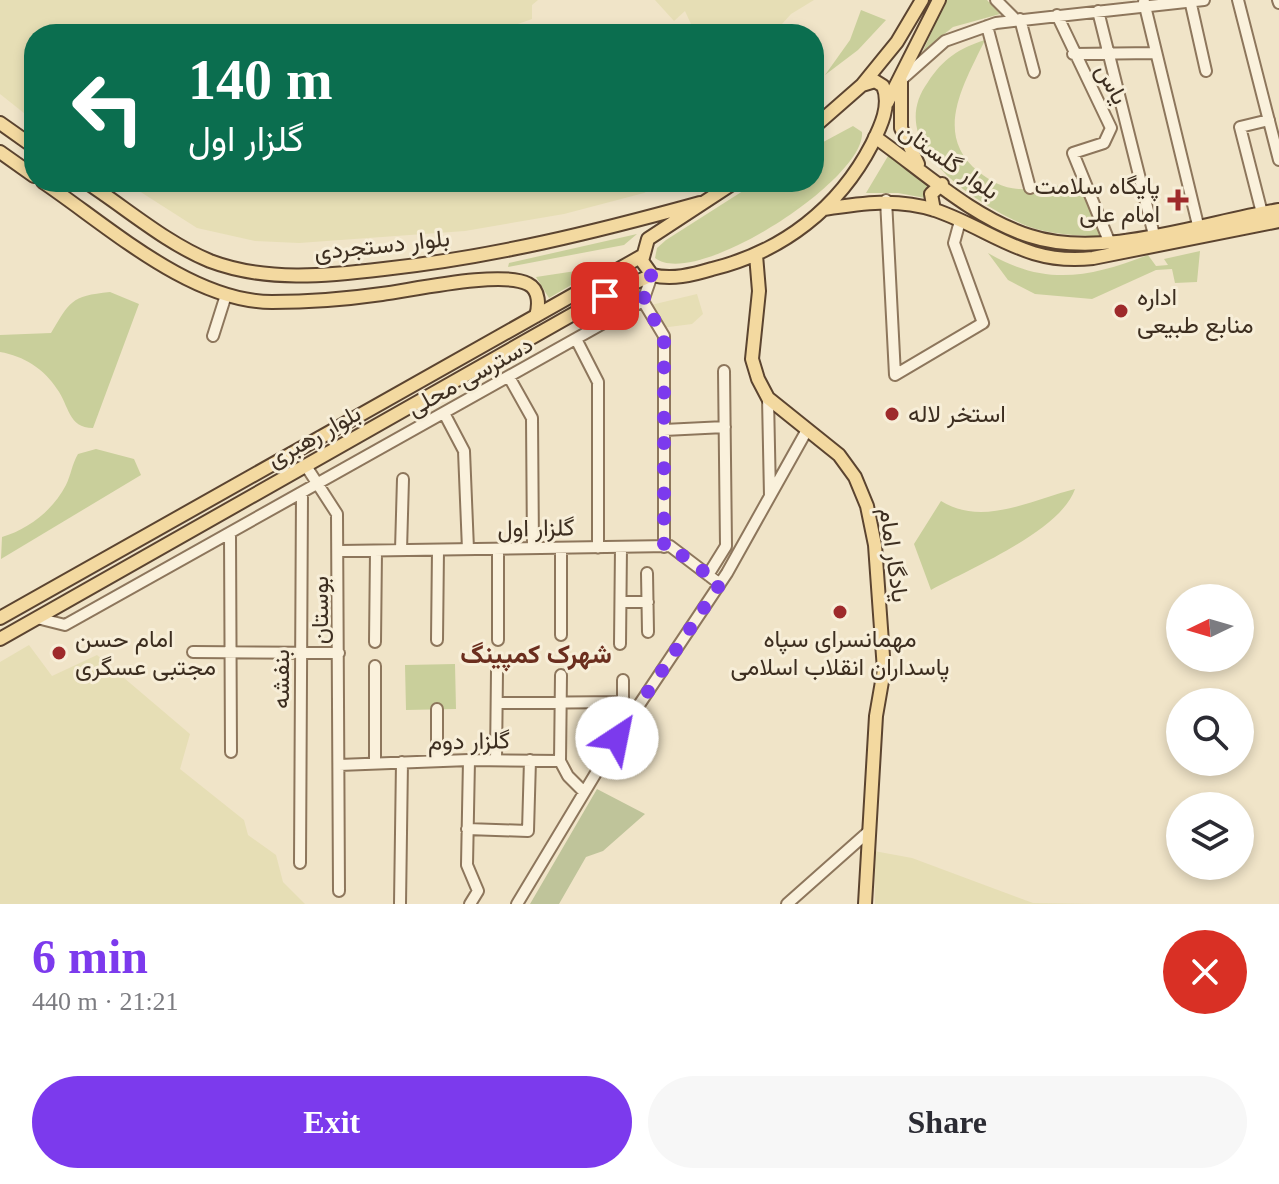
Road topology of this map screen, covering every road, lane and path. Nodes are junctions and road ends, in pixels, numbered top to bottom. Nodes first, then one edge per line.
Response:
1 (922, 0) edge
2 (939, 0) edge
3 (996, 0) edge
4 (1204, 0) edge
5 (1238, 0) edge
6 (1190, 1) edge
7 (1144, 3) edge
8 (1098, 11) junction
9 (1057, 15) junction
10 (1017, 19) junction
11 (987, 26) junction
12 (1109, 53) junction
13 (1156, 53) junction
14 (1073, 54) junction
15 (1206, 71) dead end
16 (1034, 72) dead end
17 (901, 80) junction
18 (862, 85) junction
19 (887, 103) junction
20 (824, 118) edge
21 (1269, 120) junction
22 (0, 123) edge
23 (875, 137) junction
24 (24, 140) edge
25 (0, 152) edge
26 (1279, 160) edge
27 (24, 169) edge
28 (922, 170) junction
29 (942, 184) junction
30 (1030, 188) dead end
31 (58, 192) edge
32 (102, 192) edge
33 (718, 192) edge
34 (886, 200) junction
35 (700, 203) junction
36 (824, 209) junction
37 (934, 210) junction
38 (1279, 210) edge
39 (1262, 213) junction
40 (960, 221) junction
41 (1279, 221) edge
42 (1198, 225) junction
43 (1154, 235) junction
44 (1051, 241) junction
45 (1109, 241) junction
46 (756, 255) junction
47 (642, 256) junction
48 (1050, 259) junction
49 (652, 275) junction
50 (226, 295) junction
51 (643, 301) junction
52 (536, 316) junction
53 (213, 336) dead end
54 (576, 339) junction
55 (724, 371) dead end
56 (509, 377) junction
57 (768, 398) junction
58 (444, 413) junction
59 (725, 427) junction
60 (664, 430) junction
61 (807, 430) junction
62 (306, 466) junction
63 (403, 479) dead end
64 (317, 484) junction
65 (302, 494) junction
66 (770, 496) junction
67 (230, 535) junction
68 (621, 547) junction
69 (664, 547) junction
70 (533, 548) junction
71 (561, 548) junction
72 (598, 548) junction
73 (468, 549) junction
74 (498, 549) junction
75 (401, 550) junction
76 (438, 550) junction
77 (340, 551) junction
78 (376, 551) junction
79 (647, 573) dead end
80 (708, 575) junction
81 (720, 584) junction
82 (621, 602) junction
83 (648, 602) junction
84 (0, 618) edge
85 (37, 618) junction
86 (648, 632) dead end
87 (561, 635) dead end
88 (0, 639) edge
89 (437, 640) dead end
90 (498, 640) dead end
91 (375, 642) dead end
92 (620, 644) dead end
93 (193, 652) dead end
94 (231, 652) junction
95 (301, 653) junction
96 (339, 653) junction
97 (375, 666) dead end
98 (497, 671) dead end
99 (561, 675) dead end
100 (623, 680) dead end
101 (497, 703) junction
102 (561, 703) junction
103 (437, 709) dead end
104 (231, 752) dead end
105 (469, 760) junction
106 (496, 760) junction
107 (530, 760) junction
108 (437, 761) junction
109 (560, 761) junction
110 (402, 762) junction
111 (375, 763) junction
112 (339, 765) junction
113 (584, 792) junction
114 (467, 829) junction
115 (867, 833) junction
116 (300, 863) dead end
117 (339, 891) dead end
118 (400, 904) edge
119 (470, 904) edge
120 (517, 904) edge
121 (787, 904) edge
122 (865, 904) edge

1 - 18 main road
2 - 17 main road
3 - 10 street
4 - 6 street
5 - 21 street
6 - 7 street
6 - 15 street
7 - 8 street
7 - 13 street
8 - 9 street
8 - 12 street
9 - 10 street
9 - 14 street, یاس
10 - 11 street
10 - 16 street
11 - 17 street
11 - 30 street
12 - 13 street
12 - 14 street
12 - 43 street
13 - 42 street
14 - 45 street, یاس
17 - 19 main road
17 - 28 main road
18 - 19 main road
18 - 20 main road
19 - 23 main road
21 - 26 street
21 - 39 street
22 - 24 main road
23 - 28 main road, بلوار گلستان
23 - 36 main road
25 - 27 main road
28 - 29 main road, بلوار گلستان
29 - 37 main road
29 - 44 main road, بلوار گلستان
31 - 50 main road, بلوار دستجردی
32 - 35 main road, بلوار دستجردی
33 - 35 main road
34 - 36 main road, بلوار گلستان
34 - 37 main road, بلوار گلستان
34 - 40 street
35 - 47 main road
36 - 46 main road
37 - 40 main road, بلوار گلستان
38 - 39 main road, بلوار گلستان
39 - 42 main road, بلوار گلستان
40 - 48 main road, بلوار گلستان
41 - 48 main road, بلوار گلستان
42 - 43 main road, بلوار گلستان
43 - 45 main road, بلوار گلستان
44 - 45 main road, بلوار گلستان
44 - 48 main road
46 - 49 main road
46 - 57 main road, یادگار امام
47 - 49 main road
47 - 52 main road, بلوار رهبری
49 - 51 street
49 - 62 main road, بلوار رهبری
50 - 52 main road, بلوار دستجردی
50 - 53 street
51 - 54 street, دسترسی محلی
51 - 60 street
52 - 84 main road, بلوار رهبری
54 - 56 street, دسترسی محلی
54 - 72 street
55 - 59 street
56 - 58 street, دسترسی محلی
56 - 70 street
57 - 61 main road, یادگار امام
57 - 66 street
58 - 64 street, دسترسی محلی
58 - 73 street
59 - 60 street
59 - 80 street
60 - 69 street
61 - 66 street
61 - 115 main road, یادگار امام
62 - 64 street, بوستان
62 - 85 main road, بلوار رهبری
63 - 75 street
64 - 65 street, دسترسی محلی
64 - 77 street, بوستان
65 - 67 street, دسترسی محلی
65 - 95 street, بنفشه
66 - 81 street
67 - 85 street, دسترسی محلی
67 - 94 street
68 - 69 street, گلزار اول
68 - 72 street, گلزار اول
68 - 82 street
69 - 80 street
70 - 71 street, گلزار اول
70 - 74 street, گلزار اول
71 - 72 street, گلزار اول
71 - 87 street
73 - 74 street, گلزار اول
73 - 76 street, گلزار اول
74 - 90 street
75 - 76 street, گلزار اول
75 - 78 street, گلزار اول
76 - 89 street
77 - 78 street, گلزار اول
77 - 96 street, بوستان
78 - 91 street
79 - 83 street
80 - 81 street
81 - 113 street
82 - 83 street
82 - 92 street
83 - 86 street
85 - 88 main road, بلوار رهبری
93 - 94 street
94 - 95 street
94 - 104 street
95 - 96 street
95 - 116 street, بنفشه
96 - 112 street, بوستان
97 - 111 street
98 - 101 street
99 - 102 street
100 - 102 street
101 - 102 street
101 - 106 street
102 - 109 street
103 - 108 street
105 - 106 street, گلزار دوم
105 - 108 street, گلزار دوم
105 - 114 street
106 - 107 street, گلزار دوم
107 - 109 street, گلزار دوم
107 - 114 street
108 - 110 street, گلزار دوم
109 - 113 street
110 - 111 street, گلزار دوم
110 - 118 street
111 - 112 street, گلزار دوم
112 - 117 street, بوستان
113 - 120 street
114 - 119 street
115 - 121 street
115 - 122 main road, یادگار امام

